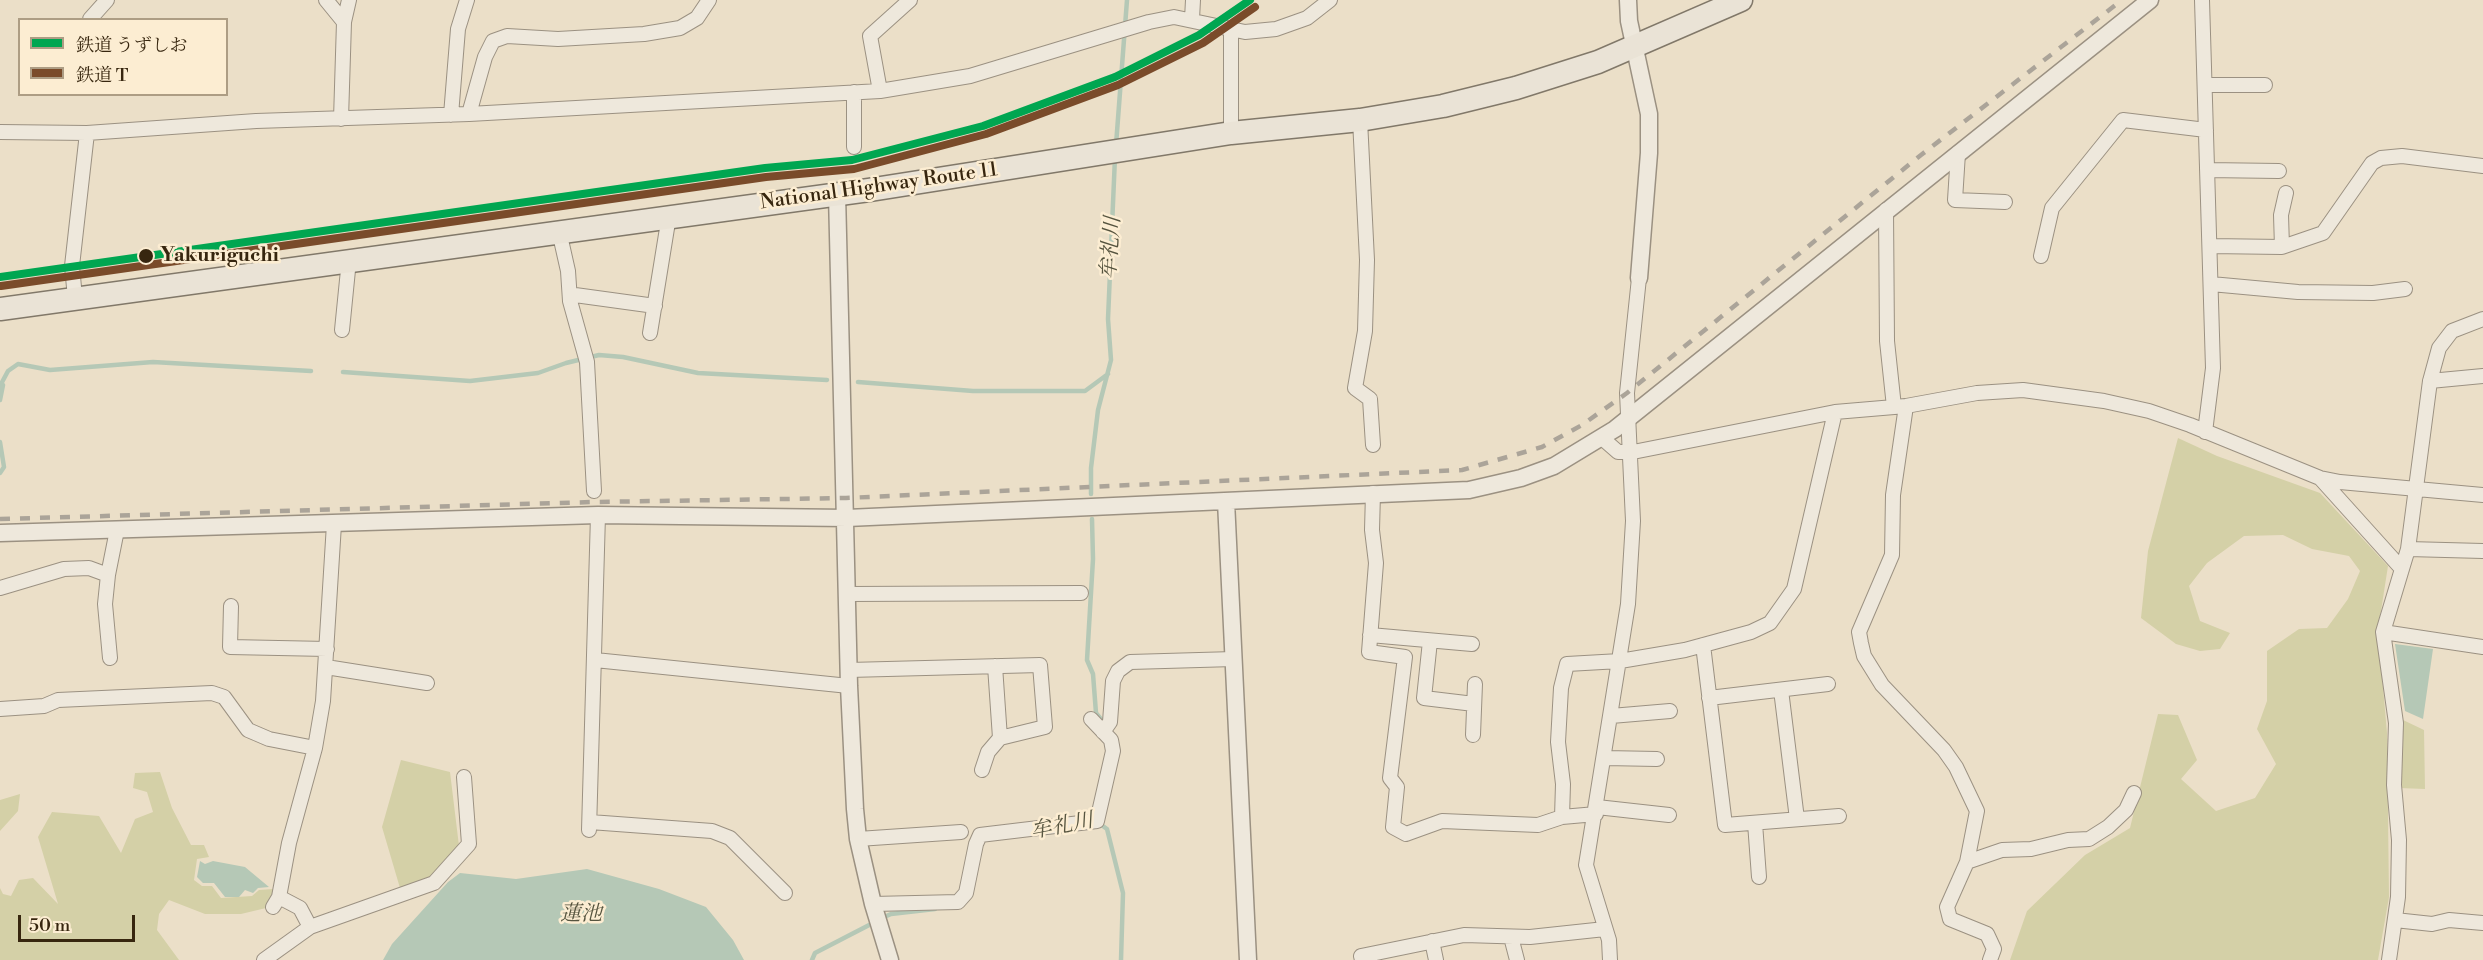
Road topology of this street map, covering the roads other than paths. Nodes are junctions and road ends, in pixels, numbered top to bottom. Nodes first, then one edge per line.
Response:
1 (107, 0) edge
2 (326, 0) edge
3 (349, 0) edge
4 (467, 0) edge
5 (709, 0) edge
6 (910, 0) edge
7 (1193, 0) edge
8 (1330, 0) edge
9 (1628, 0) edge
10 (1741, 0) edge
11 (2150, 0) edge
12 (2202, 0) edge
13 (91, 18) edge
14 (1192, 19) junction
15 (344, 22) junction
16 (1231, 29) junction
17 (1634, 48) junction
18 (2205, 85) junction
19 (2265, 85) dead end
20 (880, 91) junction
21 (854, 92) junction
22 (469, 114) junction
23 (451, 115) junction
24 (341, 118) junction
25 (1360, 120) junction
26 (2206, 130) junction
27 (0, 132) edge
28 (87, 133) junction
29 (1231, 134) junction
30 (854, 147) dead end
31 (1958, 153) junction
32 (2483, 166) edge
33 (2207, 170) junction
34 (2279, 171) dead end
35 (2286, 193) dead end
36 (837, 194) junction
37 (2005, 202) dead end
38 (1886, 210) junction
39 (669, 216) junction
40 (559, 231) junction
41 (2210, 246) junction
42 (2282, 247) junction
43 (2041, 256) dead end
44 (349, 260) junction
45 (1639, 278) joint
46 (2211, 284) junction
47 (2404, 289) dead end
48 (575, 295) dead end
49 (75, 298) junction
50 (654, 306) junction
51 (0, 309) edge
52 (2483, 319) edge
53 (342, 330) dead end
54 (650, 333) dead end
55 (2483, 375) edge
56 (2430, 381) junction
57 (1900, 407) junction
58 (1834, 412) junction
59 (1628, 418) junction
60 (2205, 432) junction
61 (1602, 438) junction
62 (1373, 445) dead end
63 (1630, 452) junction
64 (2320, 478) junction
65 (2417, 488) junction
66 (594, 491) dead end
67 (1373, 493) junction
68 (2483, 495) edge
69 (1226, 501) junction
70 (598, 515) junction
71 (847, 518) junction
72 (334, 524) junction
73 (117, 530) junction
74 (0, 535) edge
75 (2408, 549) junction
76 (2483, 551) edge
77 (2402, 569) junction
78 (108, 575) junction
79 (0, 588) edge
80 (1081, 593) dead end
81 (848, 594) junction
82 (231, 606) dead end
83 (2383, 632) junction
84 (1370, 635) junction
85 (1430, 641) junction
86 (1472, 644) dead end
87 (1703, 645) junction
88 (2483, 647) edge
89 (327, 649) junction
90 (110, 658) dead end
91 (1234, 659) junction
92 (595, 660) junction
93 (1620, 661) junction
94 (995, 666) junction
95 (326, 667) junction
96 (849, 678) junction
97 (427, 683) dead end
98 (1475, 684) dead end
99 (1828, 684) dead end
100 (1782, 690) junction
101 (1709, 698) junction
102 (1474, 704) junction
103 (0, 709) edge
104 (1670, 711) dead end
105 (1611, 716) junction
106 (1091, 719) dead end
107 (1103, 732) junction
108 (1473, 735) dead end
109 (1000, 738) junction
110 (315, 748) junction
111 (1605, 758) junction
112 (1656, 759) dead end
113 (982, 770) dead end
114 (464, 777) dead end
115 (2134, 793) dead end
116 (1597, 811) junction
117 (1669, 815) dead end
118 (1839, 816) dead end
119 (1562, 817) junction
120 (1797, 819) junction
121 (1755, 823) junction
122 (961, 832) dead end
123 (858, 839) junction
124 (1967, 862) junction
125 (1759, 876) dead end
126 (785, 893) dead end
127 (873, 904) junction
128 (2395, 920) junction
129 (2483, 923) edge
130 (310, 927) junction
131 (1605, 929) junction
132 (1512, 936) junction
133 (1432, 941) junction
134 (264, 960) edge
135 (890, 960) edge
136 (1248, 960) edge
137 (1362, 960) edge
138 (1436, 960) edge
139 (1517, 960) edge
140 (1610, 960) edge
141 (1990, 960) edge
142 (2389, 960) edge

1 - 13 street
2 - 15 street
3 - 15 street
4 - 23 street
5 - 22 street
6 - 20 street
7 - 14 street
8 - 16 street
9 - 17 street
10 - 17 highway, National Highway Route 11
11 - 31 street
12 - 18 street
14 - 16 street
14 - 20 street
15 - 24 street
16 - 29 street
17 - 25 highway, National Highway Route 11
17 - 45 street
18 - 19 street
18 - 26 street
20 - 21 street
21 - 22 street
21 - 30 street
22 - 23 street
23 - 24 street
24 - 28 street
25 - 29 highway, National Highway Route 11
25 - 62 street
26 - 33 street
26 - 43 street
27 - 28 street
28 - 49 street
29 - 36 highway, National Highway Route 11
31 - 37 street
31 - 38 street
32 - 42 street
33 - 34 street
33 - 41 street
35 - 42 street
36 - 39 highway, National Highway Route 11
36 - 71 street
38 - 57 street
38 - 59 street
39 - 40 highway, National Highway Route 11
39 - 50 street
40 - 44 highway, National Highway Route 11
40 - 66 street
41 - 42 street
41 - 46 street
44 - 49 highway, National Highway Route 11
44 - 53 street
45 - 59 street
46 - 47 street
46 - 60 street
48 - 50 street
49 - 51 highway, National Highway Route 11
50 - 54 street
52 - 56 street
55 - 56 street
56 - 65 street
57 - 58 street
57 - 60 street
57 - 124 street
58 - 63 street
58 - 87 street
59 - 61 street
59 - 63 street
60 - 64 street
61 - 63 street
61 - 67 street
63 - 93 street
64 - 65 street
64 - 77 street
65 - 68 street
65 - 75 street
67 - 69 street
67 - 84 street
69 - 71 street
69 - 91 street
70 - 71 street
70 - 72 street
70 - 92 street
71 - 81 street
72 - 73 street
72 - 89 street
73 - 74 street
73 - 78 street
75 - 76 street
75 - 77 street
77 - 83 street
78 - 79 street
78 - 90 street
80 - 81 street
81 - 96 street
82 - 89 street
83 - 88 street
83 - 128 street
84 - 85 street
84 - 119 street
85 - 86 street
85 - 102 street
87 - 93 street
87 - 101 street
89 - 95 street
91 - 107 street
91 - 136 street
92 - 96 street
92 - 126 street
93 - 105 street
93 - 119 street
94 - 96 street
94 - 109 street
94 - 109 street
95 - 97 street
95 - 110 street
96 - 123 street
98 - 102 street
99 - 100 street
100 - 101 street
100 - 120 street
101 - 121 street
102 - 108 street
103 - 110 street
104 - 105 street
105 - 111 street
106 - 107 street
107 - 127 street
109 - 113 street
110 - 130 street
111 - 112 street
111 - 116 street
114 - 130 street
115 - 124 street
116 - 117 street
116 - 119 street
116 - 131 street
118 - 120 street
120 - 121 street
121 - 125 street
122 - 123 street
123 - 127 street
124 - 141 street
127 - 135 street
128 - 129 street
128 - 142 street
130 - 134 street
131 - 132 street
131 - 140 street
132 - 133 street
132 - 139 street
133 - 137 street
133 - 138 street

